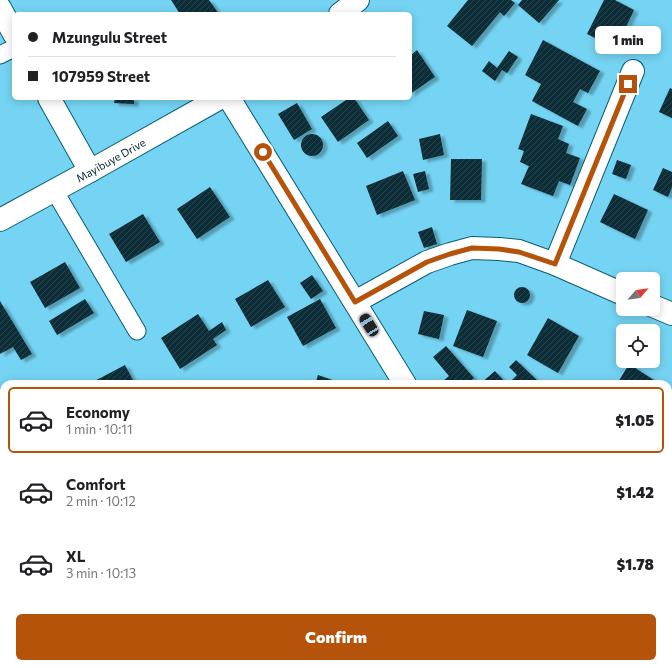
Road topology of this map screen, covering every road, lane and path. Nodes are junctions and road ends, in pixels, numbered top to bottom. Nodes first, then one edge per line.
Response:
1 (358, 0) edge
2 (0, 8) edge
3 (343, 12) edge
4 (12, 30) edge
5 (12, 49) edge
6 (0, 54) edge
7 (633, 71) dead end
8 (50, 100) edge
9 (216, 100) edge
10 (230, 100) edge
11 (90, 171) junction
12 (54, 190) junction
13 (0, 220) edge
14 (555, 264) junction
15 (616, 291) edge
16 (355, 302) junction
17 (660, 309) edge
18 (672, 314) edge
19 (137, 330) dead end
20 (404, 380) edge

1 - 3 street
2 - 4 street
5 - 6 lane
7 - 14 street
8 - 11 street
9 - 11 street, Mayibuye Drive
10 - 16 street
11 - 12 street, Mayibuye Drive
12 - 13 street, Mayibuye Drive
12 - 19 lane
14 - 15 street
14 - 16 street
16 - 20 street
17 - 18 street

